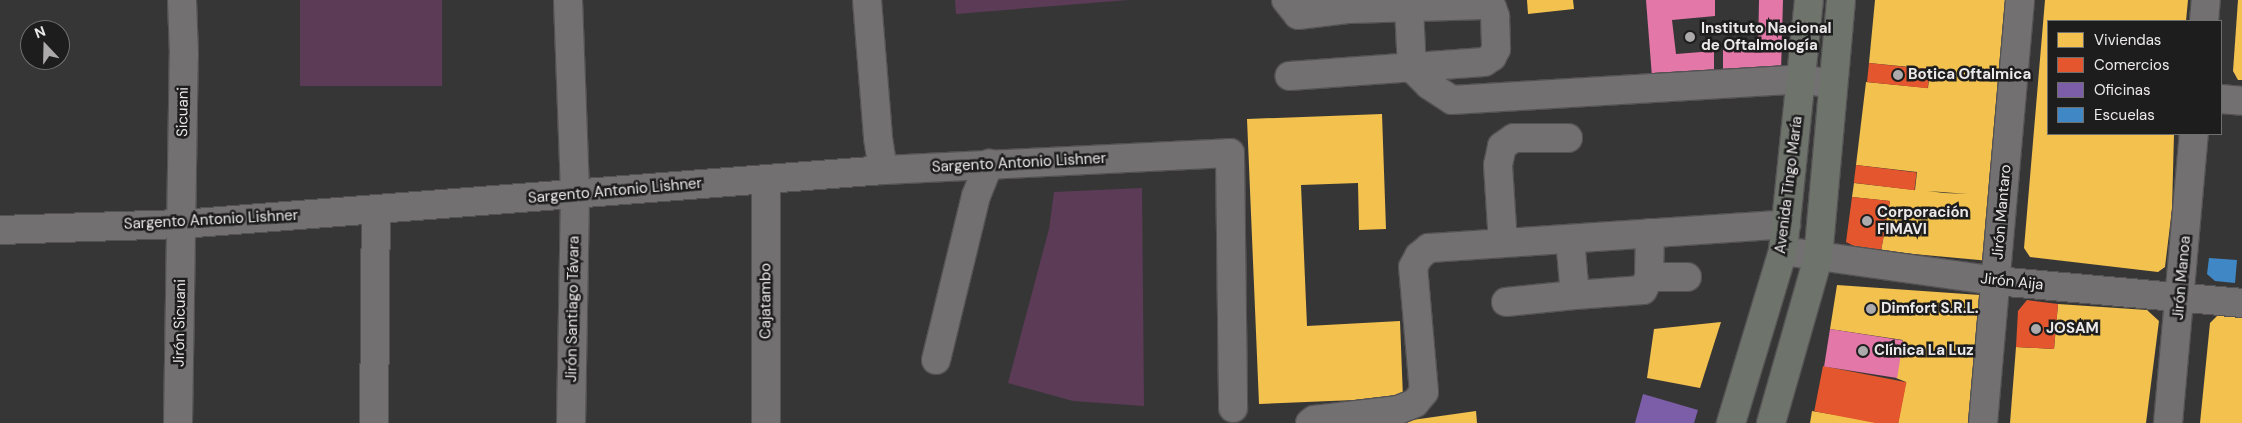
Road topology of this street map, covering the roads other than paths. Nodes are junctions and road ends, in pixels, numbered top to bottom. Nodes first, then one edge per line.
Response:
1 (182, 0) edge
2 (568, 0) edge
3 (867, 0) edge
4 (1286, 0) edge
5 (1809, 0) edge
6 (1841, 0) edge
7 (2020, 0) edge
8 (2206, 0) edge
9 (1348, 5) edge
10 (1409, 9) junction
11 (2204, 20) edge
12 (1412, 68) junction
13 (1290, 76) dead end
14 (1801, 79) junction
15 (1832, 84) junction
16 (2222, 99) edge
17 (2242, 101) edge
18 (2194, 135) edge
19 (1568, 138) dead end
20 (990, 164) junction
21 (883, 170) junction
22 (766, 179) junction
23 (575, 195) junction
24 (376, 210) junction
25 (182, 224) junction
26 (1786, 224) junction
27 (0, 230) edge
28 (1650, 233) junction
29 (1570, 239) junction
30 (1503, 243) junction
31 (1783, 251) junction
32 (1818, 258) junction
33 (1649, 277) junction
34 (1687, 277) dead end
35 (1996, 281) junction
36 (1575, 295) junction
37 (2181, 297) junction
38 (1506, 302) dead end
39 (2242, 304) edge
40 (936, 360) dead end
41 (1745, 377) junction
42 (1782, 389) junction
43 (1233, 408) dead end
44 (178, 423) edge
45 (374, 423) edge
46 (571, 423) edge
47 (766, 423) edge
48 (1310, 423) edge
49 (1731, 423) edge
50 (1772, 423) edge
51 (1983, 423) edge
52 (2168, 423) edge

1 - 25 street, Sicuani
2 - 23 street, Jirón Santiago Távara
3 - 21 street
4 - 9 street
5 - 14 main road, Avenida Tingo María
6 - 15 main road
7 - 35 street, Jirón Mantaro
8 - 11 street
9 - 10 street
10 - 12 street
10 - 12 street
12 - 13 street
12 - 14 street
14 - 15 street
14 - 26 main road, Avenida Tingo María
15 - 32 main road
16 - 17 street
18 - 37 street, Jirón Manoa
19 - 30 street
20 - 21 street, Sargento Antonio Lishner
20 - 40 street
20 - 43 street, Sargento Antonio Lishner
21 - 22 street, Sargento Antonio Lishner
22 - 23 street, Sargento Antonio Lishner
22 - 47 street, Cajatambo
23 - 24 street, Sargento Antonio Lishner
23 - 46 street, Jirón Santiago Távara
24 - 25 street, Sargento Antonio Lishner
24 - 45 street
25 - 27 street, Sargento Antonio Lishner
25 - 44 street, Jirón Sicuani
26 - 28 street
26 - 31 main road, Avenida Tingo María
28 - 29 street
28 - 33 street
29 - 30 street
29 - 36 street
30 - 48 street
31 - 32 street, Jirón Aija
31 - 41 main road, Avenida Tingo María
32 - 35 street, Jirón Aija
32 - 42 main road
33 - 34 street
33 - 36 street
35 - 37 street, Jirón Aija
35 - 51 street, Jirón Mantaro
36 - 38 street
37 - 39 street, Jirón Aija
37 - 52 street, Jirón Manoa
41 - 42 main road
41 - 49 main road, Avenida Tingo María
42 - 50 main road

